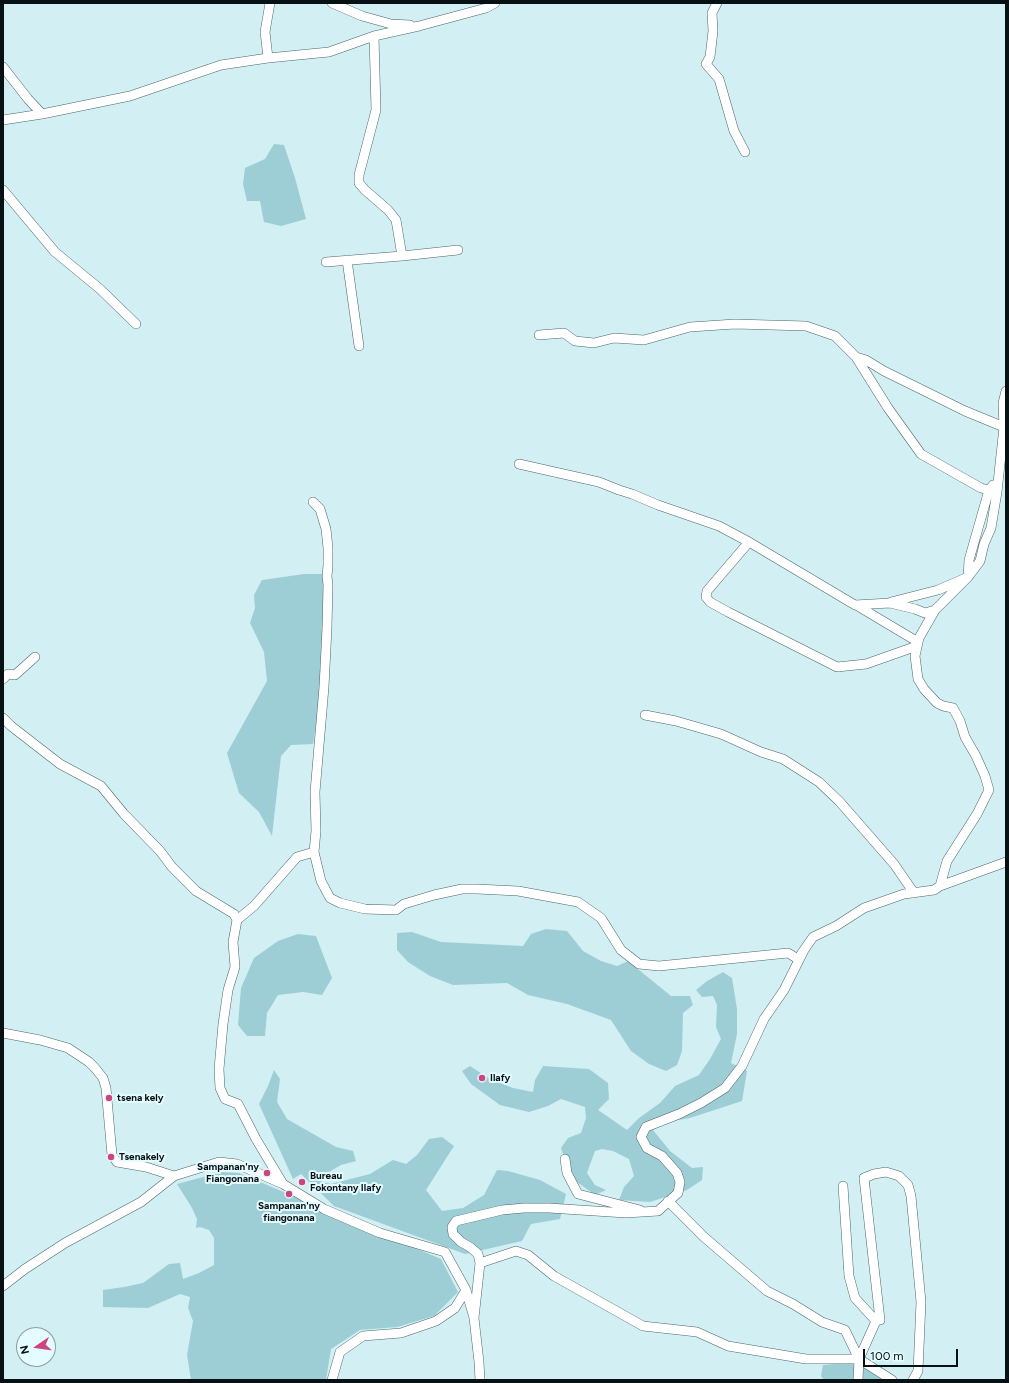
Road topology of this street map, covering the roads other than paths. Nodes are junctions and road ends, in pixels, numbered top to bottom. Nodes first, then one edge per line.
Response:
1 (270, 3) edge
2 (332, 3) edge
3 (495, 3) edge
4 (716, 3) edge
5 (419, 26) junction
6 (374, 36) junction
7 (268, 58) junction
8 (3, 67) edge
9 (42, 114) junction
10 (3, 120) edge
11 (745, 152) dead end
12 (3, 190) edge
13 (458, 250) dead end
14 (402, 256) junction
15 (347, 260) junction
16 (326, 262) dead end
17 (136, 324) dead end
18 (539, 335) dead end
19 (359, 346) dead end
20 (856, 357) junction
21 (1006, 391) edge
22 (1004, 427) junction
23 (519, 464) dead end
24 (993, 488) junction
25 (1006, 492) edge
26 (313, 502) dead end
27 (749, 542) junction
28 (968, 577) junction
29 (890, 603) junction
30 (855, 605) junction
31 (935, 610) junction
32 (918, 644) junction
33 (35, 657) dead end
34 (3, 679) edge
35 (645, 715) dead end
36 (3, 718) edge
37 (314, 852) junction
38 (1006, 862) edge
39 (940, 886) junction
40 (914, 893) junction
41 (237, 920) junction
42 (804, 950) junction
43 (3, 1032) edge
44 (565, 1159) dead end
45 (174, 1176) junction
46 (283, 1184) junction
47 (843, 1186) dead end
48 (668, 1201) junction
49 (647, 1212) junction
50 (480, 1263) junction
51 (3, 1286) edge
52 (466, 1290) junction
53 (474, 1318) junction
54 (876, 1321) junction
55 (859, 1359) junction
56 (332, 1380) edge
57 (480, 1380) edge
58 (858, 1380) edge
59 (892, 1380) edge
60 (913, 1380) edge

1 - 7 street
2 - 5 street
3 - 5 street
4 - 11 street
5 - 6 street
6 - 7 street
6 - 14 street
7 - 9 street
8 - 9 street
9 - 10 street
12 - 17 street
13 - 14 street
14 - 15 street
15 - 16 street
15 - 19 street
18 - 20 street
20 - 22 street
20 - 24 street
21 - 22 street
22 - 24 street
23 - 27 street
24 - 25 street
24 - 28 street
26 - 37 street
27 - 30 street
27 - 32 street
28 - 29 street
28 - 31 street
29 - 30 street
29 - 31 street
30 - 32 street
31 - 32 street
32 - 39 street
33 - 34 street
35 - 40 street
36 - 41 street
37 - 41 street
37 - 42 street
38 - 39 street
39 - 40 street
40 - 42 street
41 - 46 street
42 - 48 street
43 - 45 street
44 - 49 street
45 - 46 street
45 - 51 street
46 - 52 street
47 - 54 street
48 - 49 street
48 - 55 street
49 - 50 street
50 - 53 street
50 - 55 street
52 - 53 street
52 - 56 street
53 - 57 street
54 - 55 street
54 - 60 street
55 - 58 street
55 - 59 street

